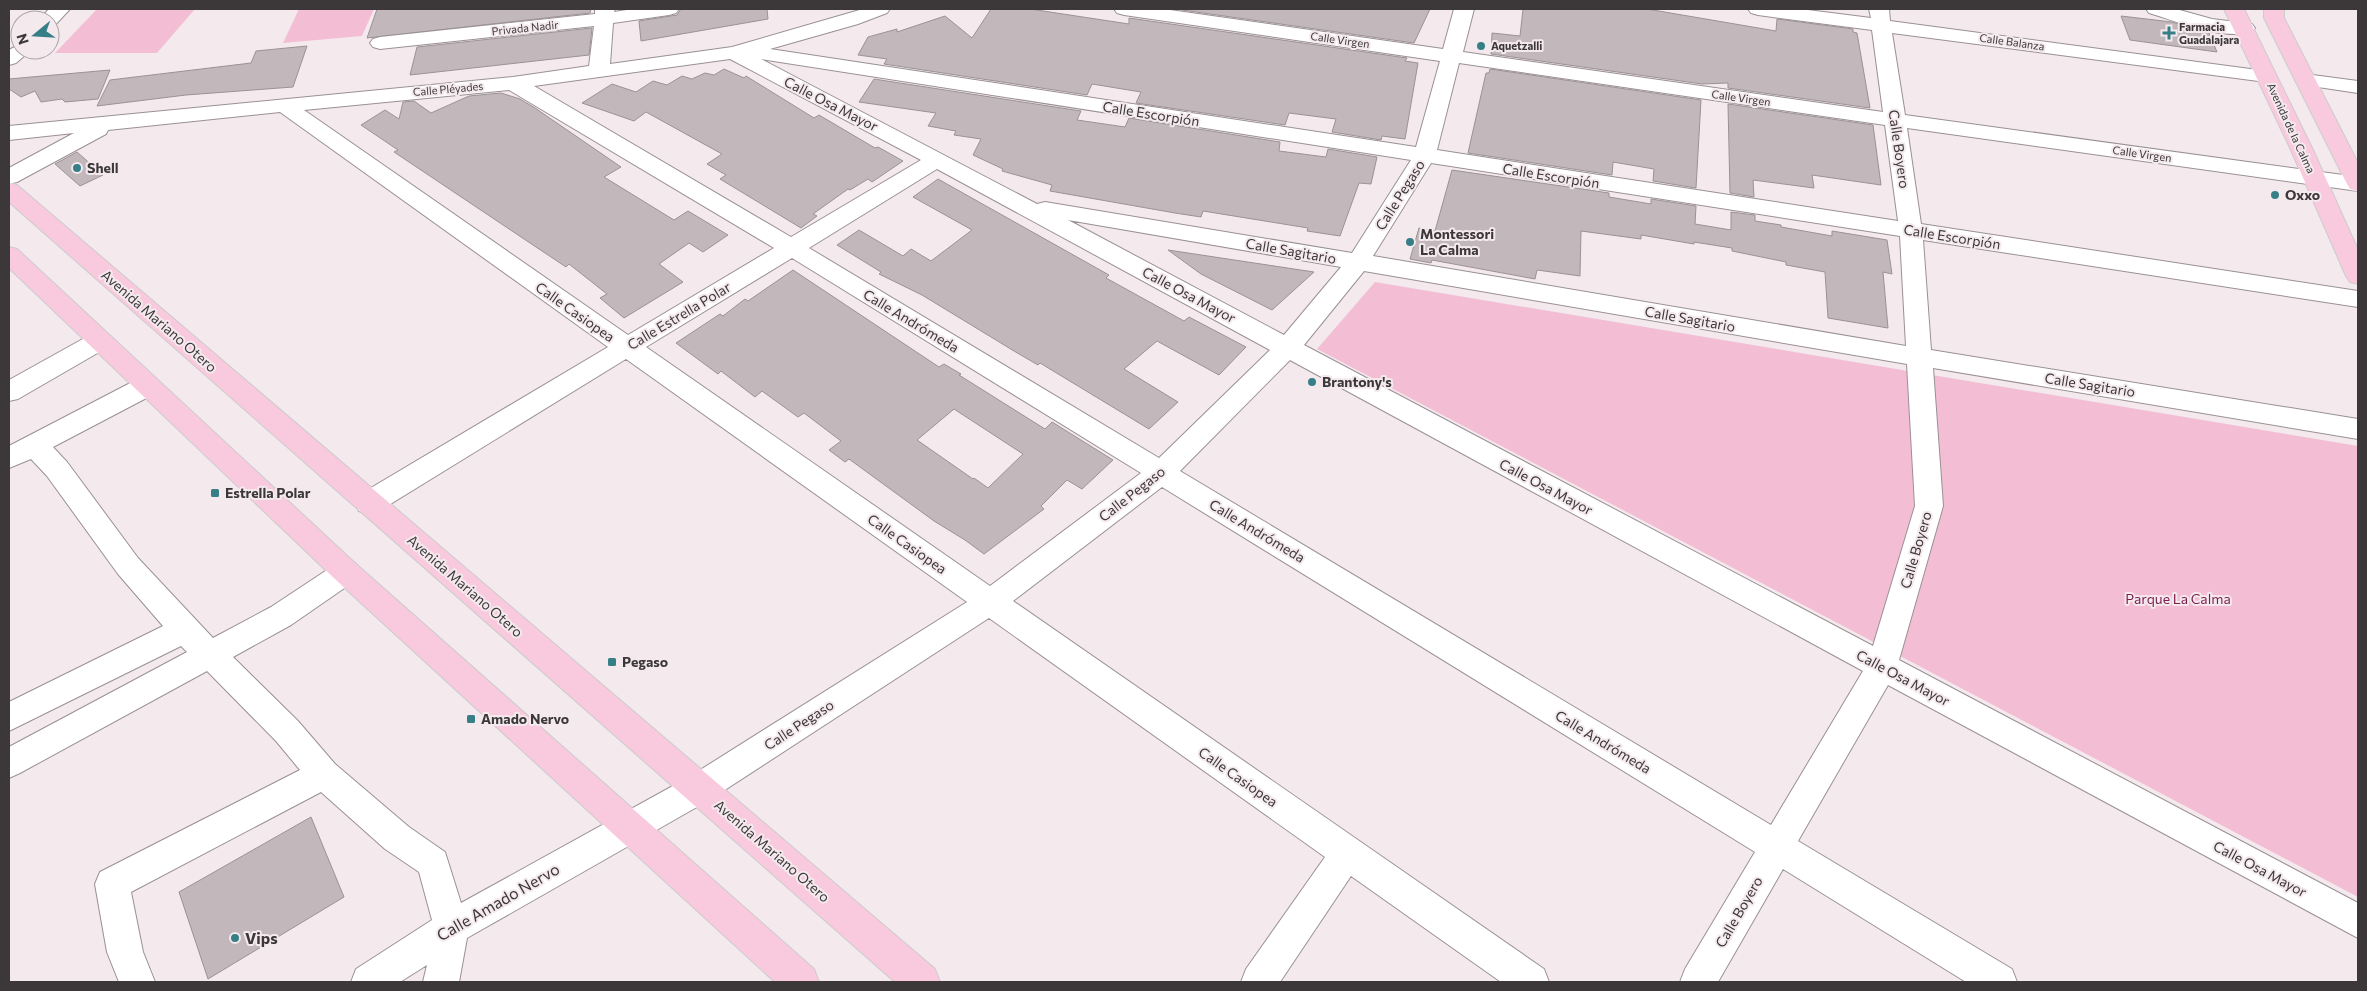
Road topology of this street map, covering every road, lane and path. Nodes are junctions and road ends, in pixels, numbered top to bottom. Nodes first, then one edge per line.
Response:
1 (669, 9) edge
2 (880, 9) edge
3 (1124, 9) edge
4 (1464, 9) edge
5 (1758, 9) edge
6 (2156, 9) edge
7 (2234, 9) edge
8 (2274, 9) edge
9 (604, 14) edge
10 (1880, 17) edge
11 (2244, 28) junction
12 (380, 43) dead end
13 (739, 52) junction
14 (1451, 56) junction
15 (599, 71) junction
16 (2266, 76) junction
17 (2306, 80) junction
18 (513, 83) junction
19 (2358, 87) edge
20 (283, 105) junction
21 (1895, 120) junction
22 (107, 124) junction
23 (9, 133) edge
24 (2302, 150) junction
25 (2343, 155) junction
26 (1424, 157) junction
27 (938, 160) junction
28 (9, 177) edge
29 (2313, 178) junction
30 (2358, 184) edge
31 (9, 190) edge
32 (1023, 206) junction
33 (1911, 231) junction
34 (792, 248) junction
35 (12, 262) edge
36 (1358, 263) junction
37 (2358, 276) edge
38 (2358, 299) edge
39 (99, 341) junction
40 (627, 348) junction
41 (1287, 348) junction
42 (1920, 357) junction
43 (147, 386) junction
44 (9, 392) edge
45 (2358, 428) edge
46 (35, 445) junction
47 (9, 458) edge
48 (1161, 473) junction
49 (369, 503) junction
50 (346, 572) junction
51 (990, 602) junction
52 (185, 630) junction
53 (212, 655) junction
54 (1882, 667) junction
55 (9, 717) edge
56 (9, 763) edge
57 (324, 774) junction
58 (700, 788) junction
59 (629, 827) junction
60 (1777, 847) junction
61 (1346, 852) junction
62 (2358, 921) edge
63 (451, 928) junction
64 (137, 982) edge
65 (369, 982) edge
66 (442, 982) edge
67 (801, 982) edge
68 (922, 982) edge
69 (1259, 982) edge
70 (1531, 982) edge
71 (1698, 982) edge
72 (2000, 982) edge

1 - 9 street, Privada Nadir
2 - 13 street, Calle Pléyades
3 - 14 street, Calle Virgen
4 - 14 street, Calle Pegaso
5 - 10 street, Calle Balanza
6 - 11 street
7 - 11 main road, Avenida de la Calma
8 - 17 main road
9 - 12 street, Privada Nadir
9 - 15 street
10 - 16 street, Calle Balanza
10 - 21 street, Calle Boyero
11 - 16 main road, Avenida de la Calma
13 - 15 street, Calle Pléyades
13 - 26 street, Calle Escorpión
13 - 27 street, Calle Osa Mayor
14 - 21 street, Calle Virgen
14 - 26 street, Calle Pegaso
15 - 18 street, Calle Pléyades
16 - 24 main road, Avenida de la Calma
17 - 19 street
17 - 25 main road
18 - 20 street, Calle Pléyades
18 - 34 street, Calle Andrómeda
20 - 22 street, Calle Pléyades
20 - 40 street, Calle Casiopea
21 - 29 street, Calle Virgen
21 - 33 street, Calle Boyero
22 - 23 street, Calle Pléyades
22 - 28 street
24 - 25 main road
24 - 29 main road, Avenida de la Calma
25 - 30 main road
26 - 33 street, Calle Escorpión
26 - 36 street, Calle Pegaso
27 - 32 street, Calle Osa Mayor
27 - 34 street, Calle Estrella Polar
29 - 30 street, Calle Virgen
29 - 37 main road, Avenida de la Calma
31 - 49 main road, Avenida Mariano Otero
32 - 36 street, Calle Sagitario
32 - 41 street, Calle Osa Mayor
33 - 38 street, Calle Escorpión
33 - 42 street, Calle Boyero
34 - 40 street, Calle Estrella Polar
34 - 48 street, Calle Andrómeda
35 - 39 main road
36 - 41 street, Calle Pegaso
36 - 42 street, Calle Sagitario
39 - 43 main road
39 - 44 street
40 - 49 street, Calle Estrella Polar
40 - 51 street, Calle Casiopea
41 - 48 street, Calle Pegaso
41 - 54 street, Calle Osa Mayor
42 - 45 street, Calle Sagitario
42 - 54 street, Calle Boyero
43 - 46 street
43 - 50 main road
46 - 47 street
46 - 52 street
48 - 51 street, Calle Pegaso
48 - 60 street, Calle Andrómeda
49 - 58 main road, Avenida Mariano Otero
50 - 53 street
50 - 59 main road
51 - 58 street, Calle Pegaso
51 - 61 street, Calle Casiopea
52 - 53 street
52 - 55 street
53 - 56 street
53 - 57 street
54 - 60 street, Calle Boyero
54 - 62 street, Calle Osa Mayor
57 - 63 street
57 - 64 street
58 - 59 street, Calle Pegaso
58 - 68 main road, Avenida Mariano Otero
59 - 63 street, Calle Amado Nervo
59 - 67 main road
60 - 71 street, Calle Boyero
60 - 72 street, Calle Andrómeda
61 - 69 street
61 - 70 street, Calle Casiopea
63 - 65 street, Calle Amado Nervo
63 - 66 street

